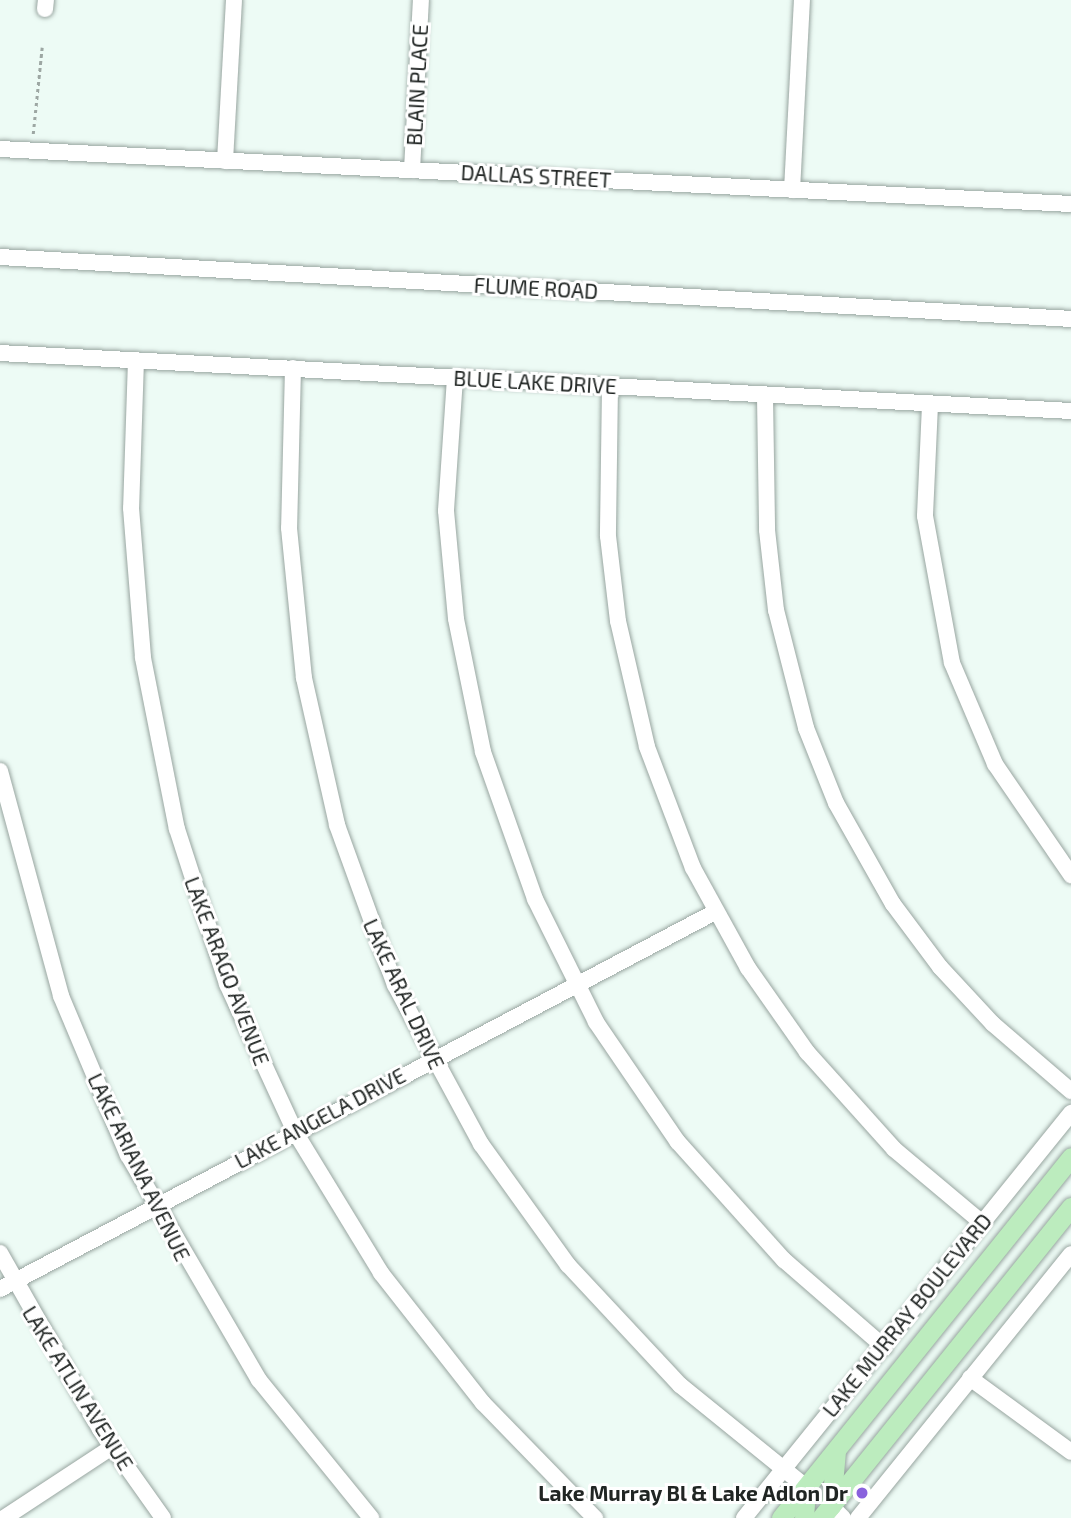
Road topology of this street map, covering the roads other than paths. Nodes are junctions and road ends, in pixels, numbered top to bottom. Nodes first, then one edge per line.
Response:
1 (234, 0) edge
2 (421, 0) edge
3 (802, 0) edge
4 (0, 149) edge
5 (225, 161) junction
6 (412, 170) junction
7 (792, 190) junction
8 (1071, 204) edge
9 (0, 257) edge
10 (1071, 319) edge
11 (0, 353) edge
12 (136, 360) junction
13 (293, 368) junction
14 (455, 378) junction
15 (610, 386) junction
16 (765, 397) junction
17 (930, 405) junction
18 (1071, 411) edge
19 (0, 772) edge
20 (1071, 875) edge
21 (715, 912) junction
22 (576, 985) junction
23 (432, 1059) junction
24 (1071, 1091) edge
25 (1071, 1113) edge
26 (295, 1132) junction
27 (1071, 1157) edge
28 (1071, 1206) edge
29 (154, 1207) junction
30 (981, 1222) junction
31 (0, 1253) edge
32 (1071, 1254) edge
33 (7, 1285) edge
34 (884, 1346) junction
35 (970, 1378) junction
36 (112, 1447) junction
37 (836, 1451) junction
38 (1071, 1452) edge
39 (782, 1470) junction
40 (806, 1487) junction
41 (832, 1514) edge
42 (4, 1518) edge
43 (163, 1518) edge
44 (371, 1518) edge
45 (595, 1518) edge
46 (744, 1518) edge
47 (781, 1518) edge
48 (804, 1518) edge
49 (858, 1518) edge

1 - 5 street
2 - 6 street, BLAIN PLACE
3 - 7 street
4 - 5 street, DALLAS STREET
5 - 6 street, DALLAS STREET
6 - 7 street, DALLAS STREET
7 - 8 street, DALLAS STREET
9 - 10 street, FLUME ROAD
11 - 12 street, BLUE LAKE DRIVE
12 - 13 street, BLUE LAKE DRIVE
12 - 26 street, LAKE ARAGO AVENUE
13 - 14 street, BLUE LAKE DRIVE
13 - 23 street, LAKE ARAL DRIVE
14 - 15 street, BLUE LAKE DRIVE
14 - 22 street
15 - 16 street, BLUE LAKE DRIVE
15 - 21 street
16 - 17 street, BLUE LAKE DRIVE
16 - 24 street
17 - 18 street, BLUE LAKE DRIVE
17 - 20 street
19 - 29 street, LAKE ARIANA AVENUE
21 - 22 street, LAKE ANGELA DRIVE
21 - 30 street
22 - 23 street, LAKE ANGELA DRIVE
22 - 34 street
23 - 26 street, LAKE ANGELA DRIVE
23 - 39 street, LAKE ARAL DRIVE
25 - 30 street, LAKE MURRAY BOULEVARD
26 - 29 street, LAKE ANGELA DRIVE
26 - 45 street, LAKE ARAGO AVENUE
27 - 37 main road, LAKE MURRAY BOULEVARD
28 - 41 main road
29 - 33 street, LAKE ANGELA DRIVE
29 - 44 street, LAKE ARIANA AVENUE
30 - 34 street, LAKE MURRAY BOULEVARD
31 - 33 street, LAKE ATLIN AVENUE
32 - 35 street
33 - 36 street, LAKE ATLIN AVENUE
34 - 39 street, LAKE MURRAY BOULEVARD
35 - 38 street
35 - 49 street
36 - 42 street
36 - 43 street, LAKE ATLIN AVENUE
37 - 40 main road, LAKE MURRAY BOULEVARD
37 - 41 main road
39 - 40 street, LAKE ARAL DRIVE
39 - 46 street, LAKE MURRAY BOULEVARD
40 - 47 main road, LAKE MURRAY BOULEVARD
40 - 48 main road

